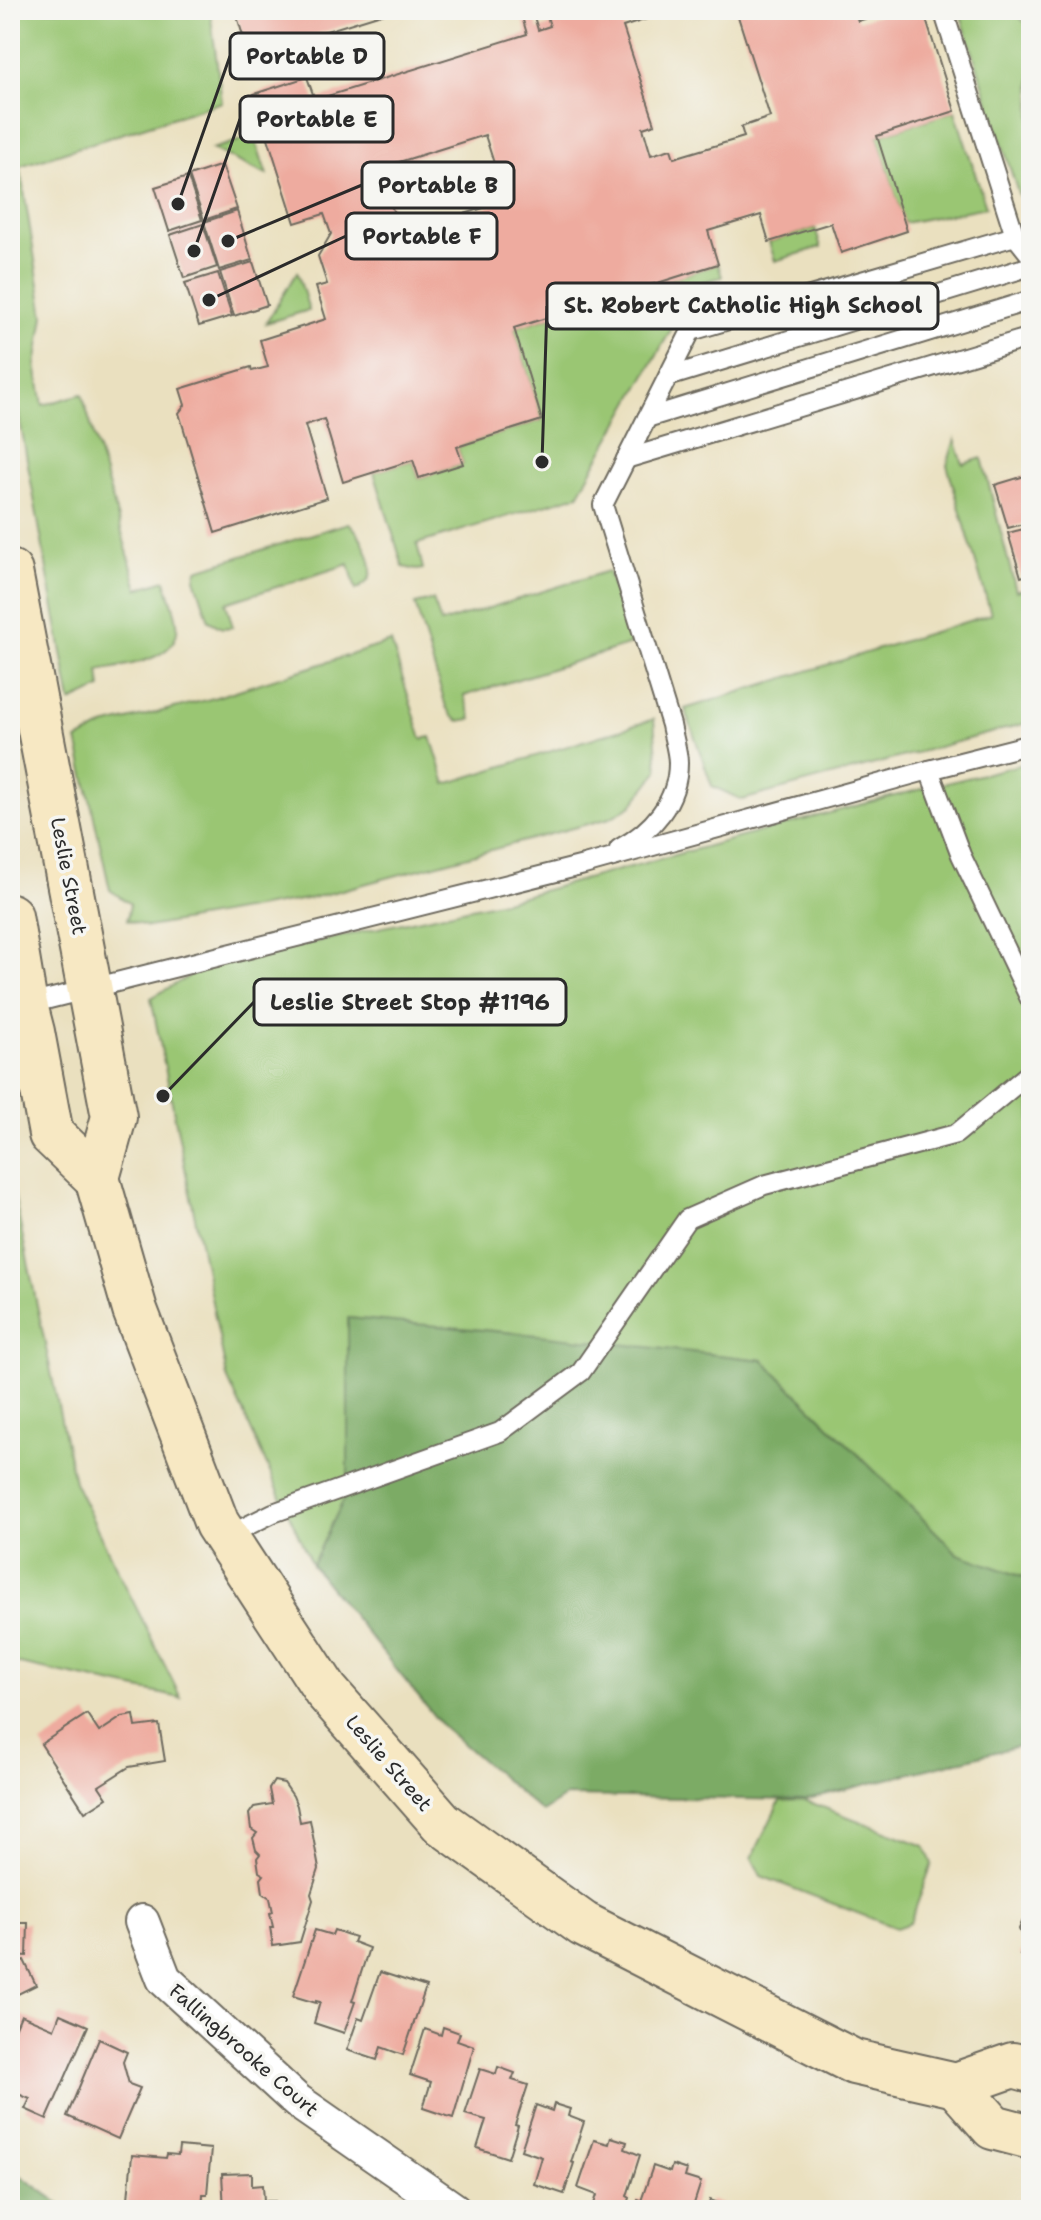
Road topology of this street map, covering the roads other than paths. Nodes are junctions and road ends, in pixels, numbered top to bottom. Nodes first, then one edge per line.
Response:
1 (943, 10) edge
2 (1015, 236) junction
3 (1031, 256) edge
4 (1031, 266) edge
5 (1031, 300) edge
6 (1031, 337) edge
7 (668, 377) junction
8 (647, 418) junction
9 (626, 459) junction
10 (10, 572) edge
11 (1031, 744) edge
12 (929, 770) junction
13 (584, 865) junction
14 (10, 916) edge
15 (91, 988) junction
16 (1031, 1001) edge
17 (25, 1005) junction
18 (1031, 1072) edge
19 (97, 1178) junction
20 (225, 1537) junction
21 (142, 1922) dead end
22 (1031, 2070) edge
23 (956, 2085) junction
24 (1031, 2137) edge
25 (454, 2210) edge

1 - 2 lane
2 - 3 lane
2 - 7 lane
4 - 7 lane
5 - 8 lane
6 - 9 lane
7 - 8 lane
8 - 9 lane
9 - 13 lane
10 - 15 main road, Leslie Street
11 - 12 lane
12 - 13 lane
12 - 16 lane
13 - 15 lane
14 - 17 main road
15 - 17 lane
15 - 19 main road, Leslie Street
17 - 19 main road
18 - 20 lane
19 - 20 main road, Leslie Street
20 - 23 main road, Leslie Street
21 - 25 street, Fallingbrooke Court
22 - 23 main road
23 - 24 main road

